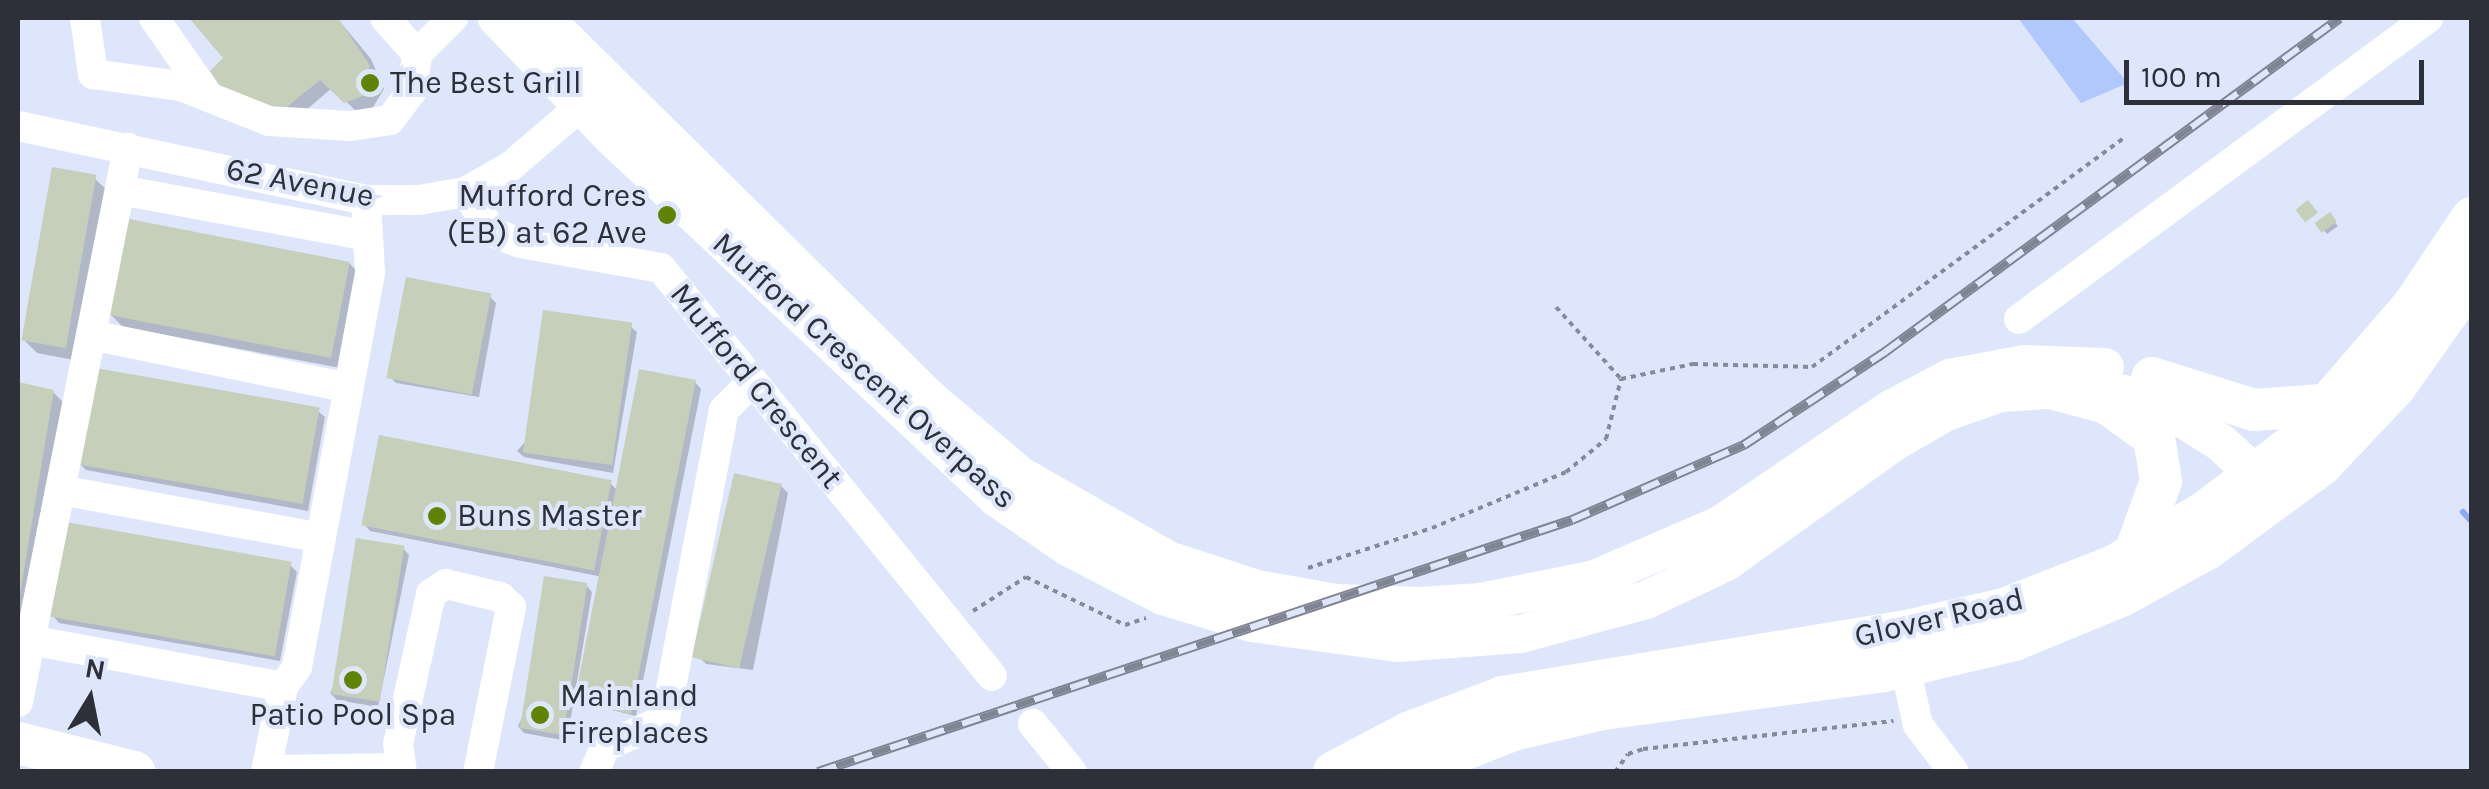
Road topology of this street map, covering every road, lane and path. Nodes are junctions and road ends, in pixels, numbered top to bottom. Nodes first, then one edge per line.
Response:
1 (84, 18) edge
2 (154, 18) edge
3 (385, 18) edge
4 (453, 18) edge
5 (497, 18) edge
6 (544, 18) edge
7 (2428, 18) edge
8 (417, 54) junction
9 (594, 94) junction
10 (210, 98) junction
11 (18, 126) edge
12 (2125, 137) dead end
13 (128, 148) junction
14 (120, 190) junction
15 (464, 192) junction
16 (366, 200) junction
17 (2472, 218) edge
18 (367, 236) junction
19 (2472, 278) edge
20 (1556, 307) dead end
21 (2019, 319) dead end
22 (90, 335) junction
23 (2152, 378) junction
24 (1620, 379) junction
25 (752, 382) junction
26 (349, 388) junction
27 (2054, 389) junction
28 (2332, 404) junction
29 (2268, 480) junction
30 (1809, 487) junction
31 (60, 490) junction
32 (322, 538) junction
33 (2135, 553) junction
34 (1299, 571) dead end
35 (1155, 616) dead end
36 (952, 628) junction
37 (30, 640) junction
38 (992, 676) dead end
39 (1910, 685) junction
40 (283, 687) junction
41 (18, 702) edge
42 (1032, 724) dead end
43 (18, 743) edge
44 (401, 770) edge
45 (267, 771) edge
46 (134, 772) edge
47 (478, 772) edge
48 (594, 772) edge
49 (1072, 772) edge
50 (1334, 772) edge
51 (1407, 772) edge
52 (1615, 772) edge
53 (1954, 772) edge

1 - 10 street
2 - 10 street
3 - 8 street
4 - 8 street
5 - 9 main road
6 - 9 main road
7 - 21 street
8 - 10 street
9 - 15 street, 62 Avenue
9 - 30 main road, Mufford Crescent Overpass
11 - 13 street, 62 Avenue
12 - 24 path
13 - 14 street
13 - 16 street, 62 Avenue
14 - 18 street
14 - 22 street
15 - 16 street, 62 Avenue
15 - 25 street, Mufford Crescent
16 - 18 street
17 - 28 highway, Glover Road
18 - 26 street
19 - 29 highway, Glover Road
20 - 24 path
22 - 26 street
22 - 31 street
23 - 28 highway
23 - 29 main road, Mufford Crescent Overpass
23 - 30 main road, Mufford Crescent Overpass
24 - 34 path
25 - 36 street, Mufford Crescent
25 - 48 street
26 - 32 street
27 - 29 main road, Mufford Crescent Overpass
27 - 30 main road, Mufford Crescent Overpass
27 - 33 highway
28 - 29 highway, Glover Road
29 - 33 highway, Glover Road
29 - 39 highway, Glover Road
31 - 32 street
31 - 37 street
32 - 40 street
33 - 50 highway, Glover Road
35 - 36 path
36 - 38 street, Mufford Crescent
37 - 40 street
37 - 41 street
39 - 51 highway, Glover Road
39 - 52 path
39 - 53 street
40 - 45 street
42 - 49 street
43 - 46 highway
44 - 45 street
44 - 47 street

